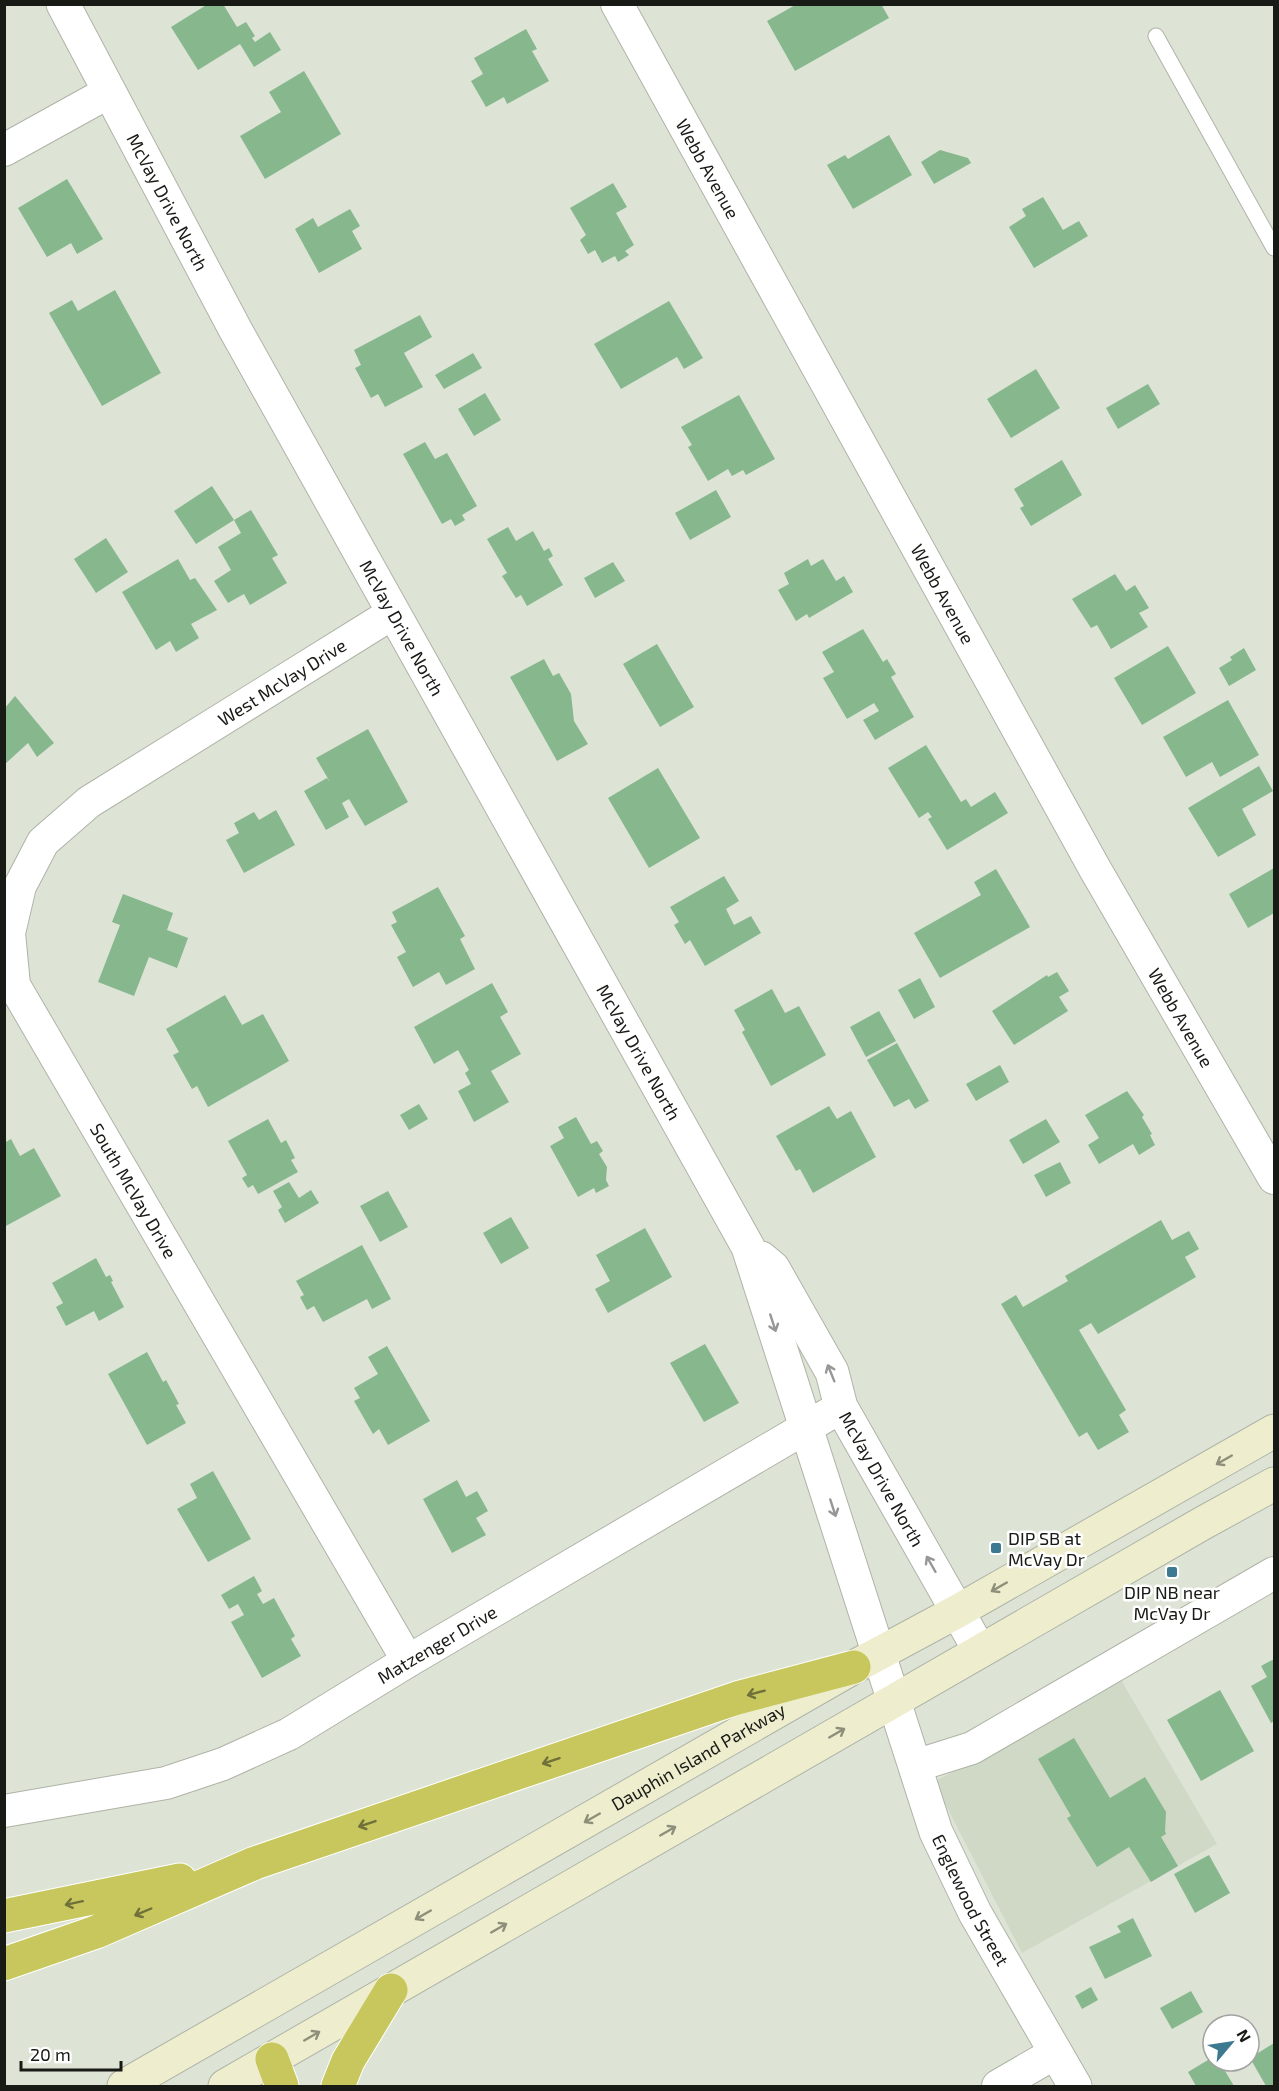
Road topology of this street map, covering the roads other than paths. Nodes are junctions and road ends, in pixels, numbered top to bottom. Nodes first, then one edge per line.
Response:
1 (63, 4) edge
2 (616, 4) edge
3 (1156, 36) dead end
4 (109, 92) junction
5 (4, 150) edge
6 (1275, 248) edge
7 (393, 613) junction
8 (171, 751) joint
9 (1275, 1178) edge
10 (748, 1247) junction
11 (841, 1407) junction
12 (807, 1427) junction
13 (1275, 1431) edge
14 (1275, 1484) edge
15 (1275, 1573) edge
16 (958, 1611) junction
17 (980, 1651) junction
18 (866, 1660) junction
19 (408, 1661) junction
20 (894, 1701) junction
21 (915, 1766) junction
22 (4, 1811) edge
23 (255, 1863) junction
24 (4, 1916) edge
25 (4, 1964) edge
26 (391, 1990) junction
27 (1055, 2053) junction
28 (277, 2073) edge
29 (124, 2086) edge
30 (225, 2086) edge
31 (338, 2086) edge
32 (998, 2086) edge
33 (1075, 2086) edge

1 - 4 street, McVay Drive North
2 - 9 street, Webb Avenue
3 - 6 lane
4 - 5 street
4 - 7 street, McVay Drive North
7 - 8 street, West McVay Drive
7 - 10 street, McVay Drive North
8 - 19 street, South McVay Drive
11 -> 10 street, McVay Drive North
10 -> 12 street, McVay Drive North
11 - 12 street, Matzenger Drive
16 -> 11 street, McVay Drive North
12 -> 18 street, McVay Drive North
12 - 19 street, Matzenger Drive
13 -> 16 main road, Dauphin Island Parkway
14 - 17 main road
15 - 21 street
16 - 17 street, McVay Drive North
16 - 18 main road, Dauphin Island Parkway
17 - 20 main road
18 - 20 street, McVay Drive North
18 -> 23 highway
18 -> 29 main road, Dauphin Island Parkway
19 - 22 street, Matzenger Drive
20 - 21 street, Englewood Street
26 -> 20 main road
21 - 27 street, Englewood Street
23 -> 24 highway
23 -> 25 highway
28 -> 26 main road
26 - 31 highway
27 - 32 street
27 - 33 street, Englewood Street
28 - 30 main road

